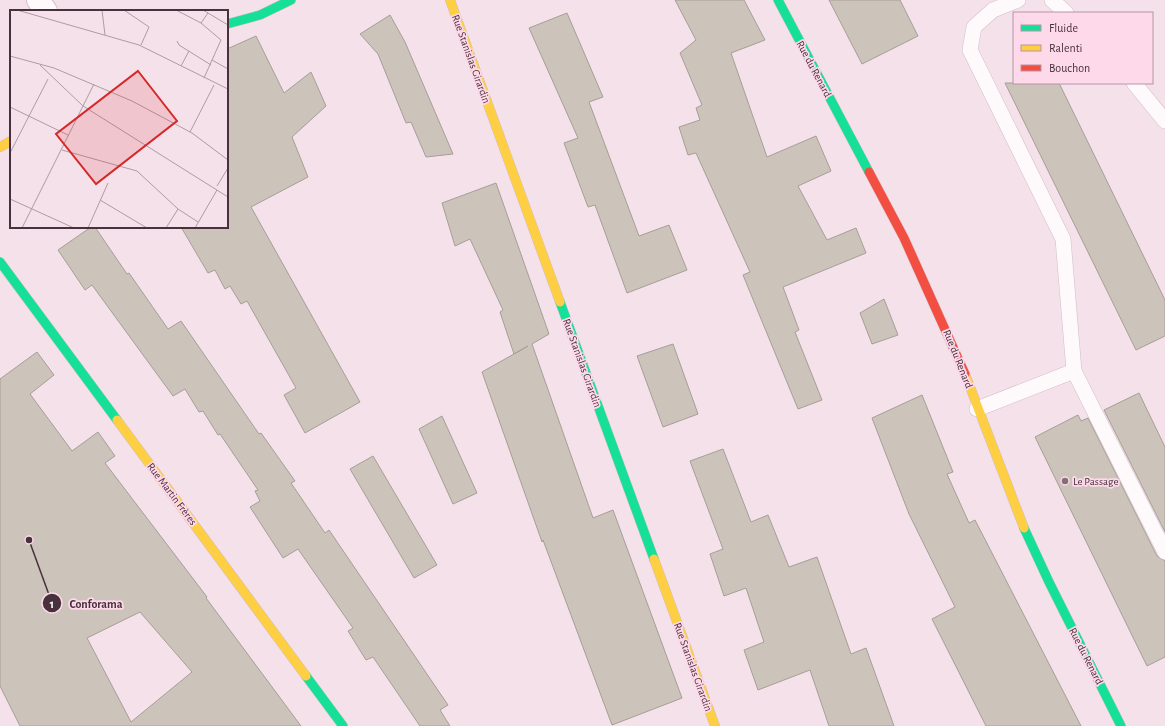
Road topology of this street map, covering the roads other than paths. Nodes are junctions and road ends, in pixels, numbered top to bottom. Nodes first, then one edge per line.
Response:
1 (38, 0) edge
2 (291, 0) edge
3 (450, 0) edge
4 (778, 0) edge
5 (1018, 0) edge
6 (1052, 0) edge
7 (45, 10) edge
8 (1065, 12) edge
9 (228, 24) edge
10 (1135, 84) edge
11 (1165, 121) edge
12 (10, 142) edge
13 (0, 147) edge
14 (0, 262) edge
15 (1074, 372) junction
16 (977, 409) junction
17 (1165, 552) edge
18 (343, 726) edge
19 (714, 726) edge
20 (1121, 726) edge

1 - 7 street
2 - 9 street
3 - 19 street, Rue Stanislas Girardin
4 - 16 street, Rue du Renard
5 - 15 lane
6 - 8 lane
10 - 11 lane
12 - 13 street
14 - 18 street, Rue Martin Frères
15 - 16 lane
15 - 17 lane
16 - 20 street, Rue du Renard

